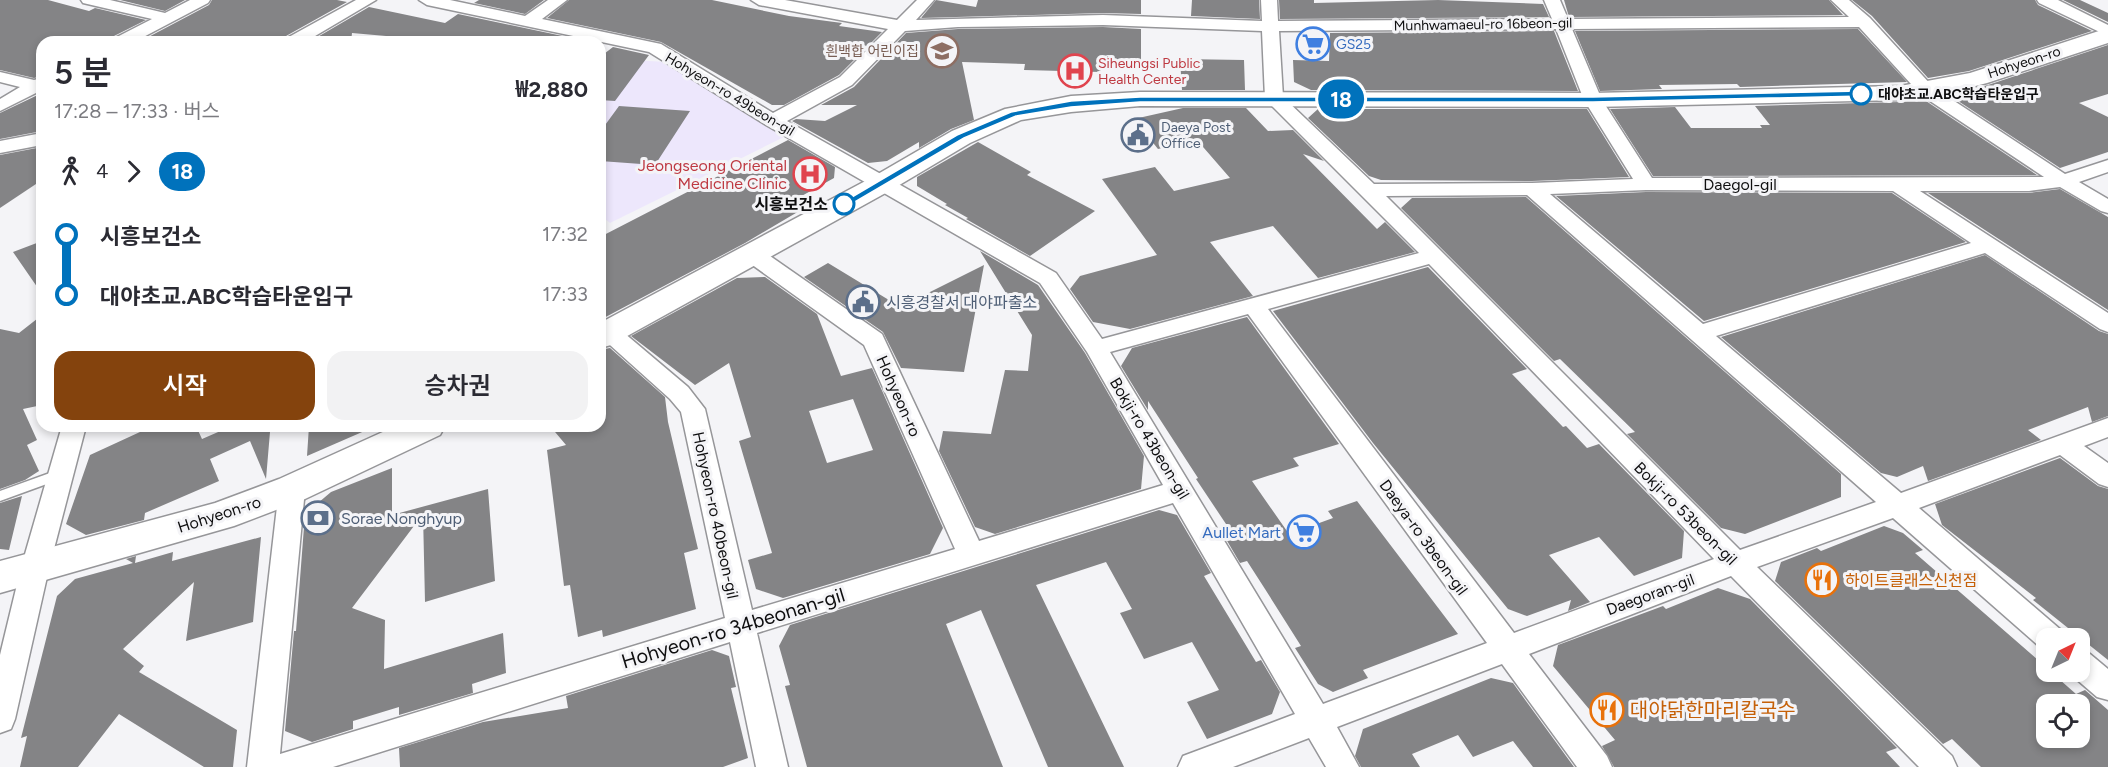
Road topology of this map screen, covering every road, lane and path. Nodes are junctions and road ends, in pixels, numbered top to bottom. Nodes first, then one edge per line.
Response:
1 (89, 0) edge
2 (202, 0) edge
3 (368, 0) edge
4 (427, 0) edge
5 (559, 0) edge
6 (759, 0) edge
7 (926, 0) edge
8 (1107, 0) edge
9 (1269, 0) edge
10 (1552, 0) edge
11 (1839, 0) edge
12 (2044, 0) edge
13 (167, 18) junction
14 (1103, 20) junction
15 (526, 22) junction
16 (1864, 22) junction
17 (1560, 23) junction
18 (900, 26) junction
19 (1269, 26) junction
20 (2108, 33) edge
21 (132, 36) edge
22 (304, 36) edge
23 (595, 36) edge
24 (606, 38) edge
25 (0, 77) edge
26 (36, 83) edge
27 (36, 86) edge
28 (1927, 91) junction
29 (1274, 98) junction
30 (1593, 100) junction
31 (0, 106) edge
32 (773, 121) junction
33 (36, 140) edge
34 (0, 147) edge
35 (2108, 166) edge
36 (2063, 181) junction
37 (881, 184) junction
38 (1646, 184) junction
39 (1896, 184) junction
40 (1532, 189) junction
41 (1369, 190) junction
42 (2108, 207) edge
43 (1987, 244) junction
44 (752, 254) junction
45 (1433, 256) junction
46 (1253, 305) junction
47 (2108, 324) edge
48 (606, 333) edge
49 (1700, 333) junction
50 (606, 336) edge
51 (1096, 348) junction
52 (2108, 427) edge
53 (72, 432) edge
54 (415, 432) edge
55 (2064, 445) junction
56 (61, 474) junction
57 (2108, 477) edge
58 (292, 489) junction
59 (1181, 490) junction
60 (0, 496) edge
61 (1896, 506) junction
62 (971, 554) junction
63 (1735, 563) junction
64 (35, 568) junction
65 (0, 577) edge
66 (740, 625) junction
67 (2038, 628) edge
68 (1506, 648) junction
69 (2090, 672) edge
70 (2108, 687) edge
71 (0, 719) edge
72 (1316, 722) junction
73 (263, 767) edge
74 (285, 767) edge
75 (772, 767) edge
76 (1194, 767) edge
77 (1343, 767) edge
78 (1596, 767) edge
79 (1941, 767) edge

1 - 13 street
2 - 13 street
3 - 22 street
4 - 15 street, Hohyeon-ro 49beon-gil
5 - 15 street
6 - 18 street, Munhwamaeul-ro 16beon-gil
7 - 18 street
8 - 14 street
9 - 19 street
10 - 17 street
11 - 16 street
12 - 20 street, Hohyeon-ro
13 - 21 street
14 - 18 street, Munhwamaeul-ro 16beon-gil
14 - 19 street, Munhwamaeul-ro 16beon-gil
15 - 23 street, Hohyeon-ro 49beon-gil
16 - 17 street, Munhwamaeul-ro 16beon-gil
16 - 28 street
17 - 19 street, Munhwamaeul-ro 16beon-gil
17 - 30 street
18 - 32 street
19 - 29 street
20 - 28 main road, Hohyeon-ro
24 - 32 street, Hohyeon-ro 49beon-gil
25 - 26 street
27 - 31 street
28 - 30 main road, Hohyeon-ro
28 - 36 street
29 - 30 main road, Hohyeon-ro
29 - 37 main road, Hohyeon-ro
29 - 41 street, Bokji-ro 53beon-gil
30 - 38 street
32 - 37 street, Hohyeon-ro 49beon-gil
33 - 34 street
35 - 36 street, Daegol-gil
36 - 39 street, Daegol-gil
36 - 42 street
37 - 44 main road, Hohyeon-ro
37 - 51 street, Bokji-ro 43beon-gil
38 - 39 street, Daegol-gil
38 - 40 street, Daegol-gil
39 - 43 street
40 - 41 street, Daegol-gil
40 - 49 street
41 - 45 street, Bokji-ro 53beon-gil
43 - 47 street
43 - 49 street
44 - 48 main road, Hohyeon-ro
44 - 62 street, Hohyeon-ro
45 - 46 street
45 - 63 street, Bokji-ro 53beon-gil
46 - 51 street
46 - 68 street, Daeya-ro 3beon-gil
49 - 61 street
50 - 66 street, Hohyeon-ro 40beon-gil
51 - 59 street, Bokji-ro 43beon-gil
52 - 55 street, Daegoran-gil
53 - 56 street
54 - 58 main road, Hohyeon-ro
55 - 57 street
55 - 61 street, Daegoran-gil
56 - 60 lane
56 - 64 street
58 - 64 main road, Hohyeon-ro
58 - 73 street
59 - 62 street, Hohyeon-ro 34beonan-gil
59 - 72 street, Bokji-ro 43beon-gil
61 - 63 street, Daegoran-gil
61 - 67 street
62 - 66 street, Hohyeon-ro 34beonan-gil
63 - 68 street, Daegoran-gil
63 - 79 street, Bokji-ro 53beon-gil
64 - 65 main road, Hohyeon-ro
64 - 71 street
66 - 74 street, Hohyeon-ro 34beonan-gil
66 - 75 street, Hohyeon-ro 40beon-gil
68 - 72 street, Daegoran-gil
68 - 78 street, Daeya-ro 3beon-gil
69 - 70 street
72 - 76 street, Daegoran-gil
72 - 77 street, Bokji-ro 43beon-gil

